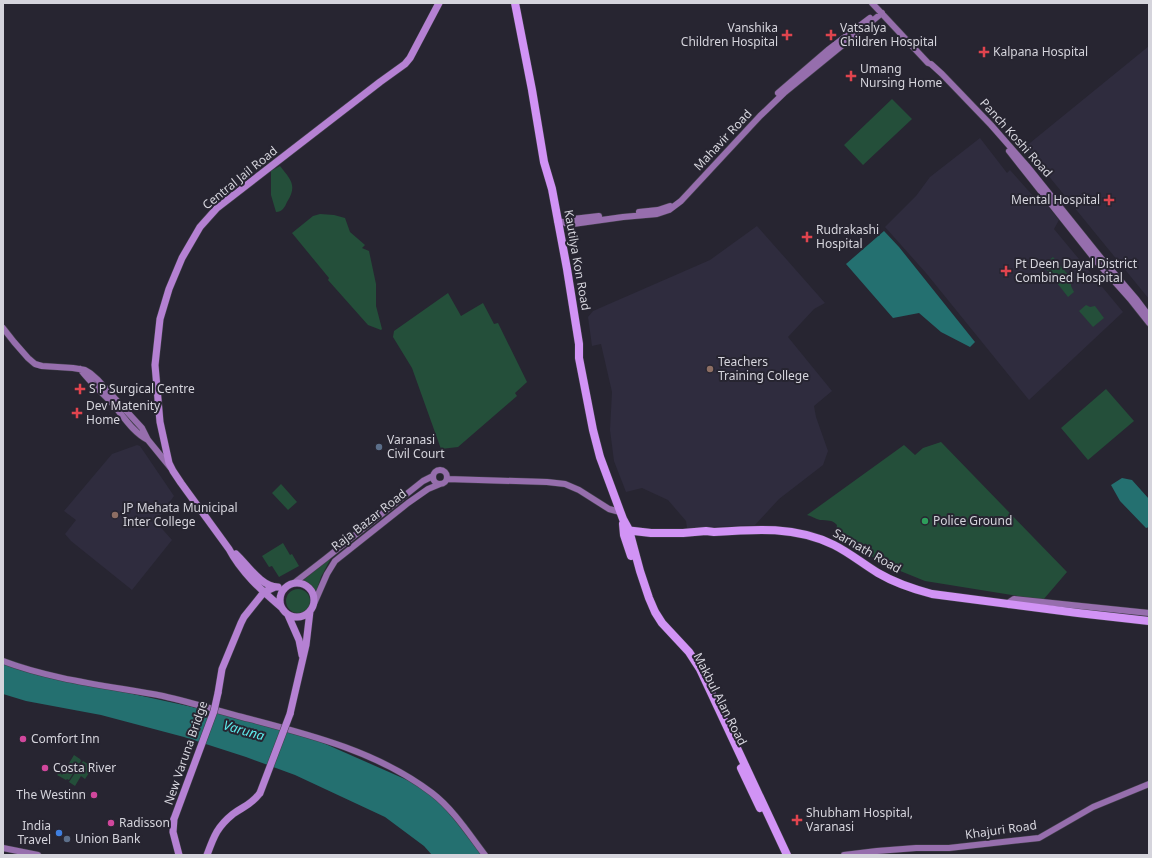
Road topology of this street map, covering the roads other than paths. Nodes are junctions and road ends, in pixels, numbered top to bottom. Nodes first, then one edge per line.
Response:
1 (439, 3) edge
2 (515, 3) edge
3 (872, 3) edge
4 (880, 12) junction
5 (928, 63) junction
6 (561, 222) junction
7 (1149, 316) edge
8 (1149, 323) edge
9 (3, 329) edge
10 (173, 471) junction
11 (433, 476) junction
12 (447, 479) junction
13 (440, 484) junction
14 (621, 516) junction
15 (627, 533) junction
16 (229, 549) junction
17 (294, 583) junction
18 (275, 587) junction
19 (286, 587) junction
20 (264, 592) junction
21 (1008, 604) junction
22 (281, 607) junction
23 (312, 608) junction
24 (1149, 613) edge
25 (288, 614) junction
26 (1149, 622) edge
27 (303, 660) junction
28 (3, 661) edge
29 (1149, 784) edge
30 (3, 848) edge
31 (38, 855) edge
32 (179, 855) edge
33 (207, 855) edge
34 (485, 855) edge
35 (781, 855) edge
36 (787, 855) edge
37 (844, 855) edge

1 - 10 main road, Central Jail Road
2 - 6 highway, Kautilya Kon Road
3 - 4 street, Panch Koshi Road
4 - 5 street, Panch Koshi Road
4 - 6 street
5 - 7 street, Panch Koshi Road
5 - 8 street
6 - 14 highway, Kautilya Kon Road
9 - 10 street, Central Jail Road
10 - 16 main road, Central Jail Road
11 - 12 street
11 - 13 street
11 - 17 street
12 - 13 street
12 - 14 street
13 - 23 street, Raja Bazar Road
14 - 15 highway, Kautilya Kon Road
15 - 21 highway, Sarnath Road
15 - 35 highway, Makbul Alan Road
15 - 36 highway, Makbul Alan Road
16 - 18 main road
16 - 20 main road, Central Jail Road
17 - 19 main road
17 - 23 main road
18 - 19 main road
18 - 20 main road
19 - 22 main road
20 - 22 main road, Central Jail Road
20 - 32 main road, New Varuna Bridge, bridge
21 - 24 street
21 - 26 highway, Sarnath Road
21 - 26 street
22 - 25 main road
23 - 25 main road
23 - 27 main road
25 - 27 main road
27 - 33 main road, bridge
28 - 34 street
29 - 37 street, Khajuri Road
30 - 31 street

